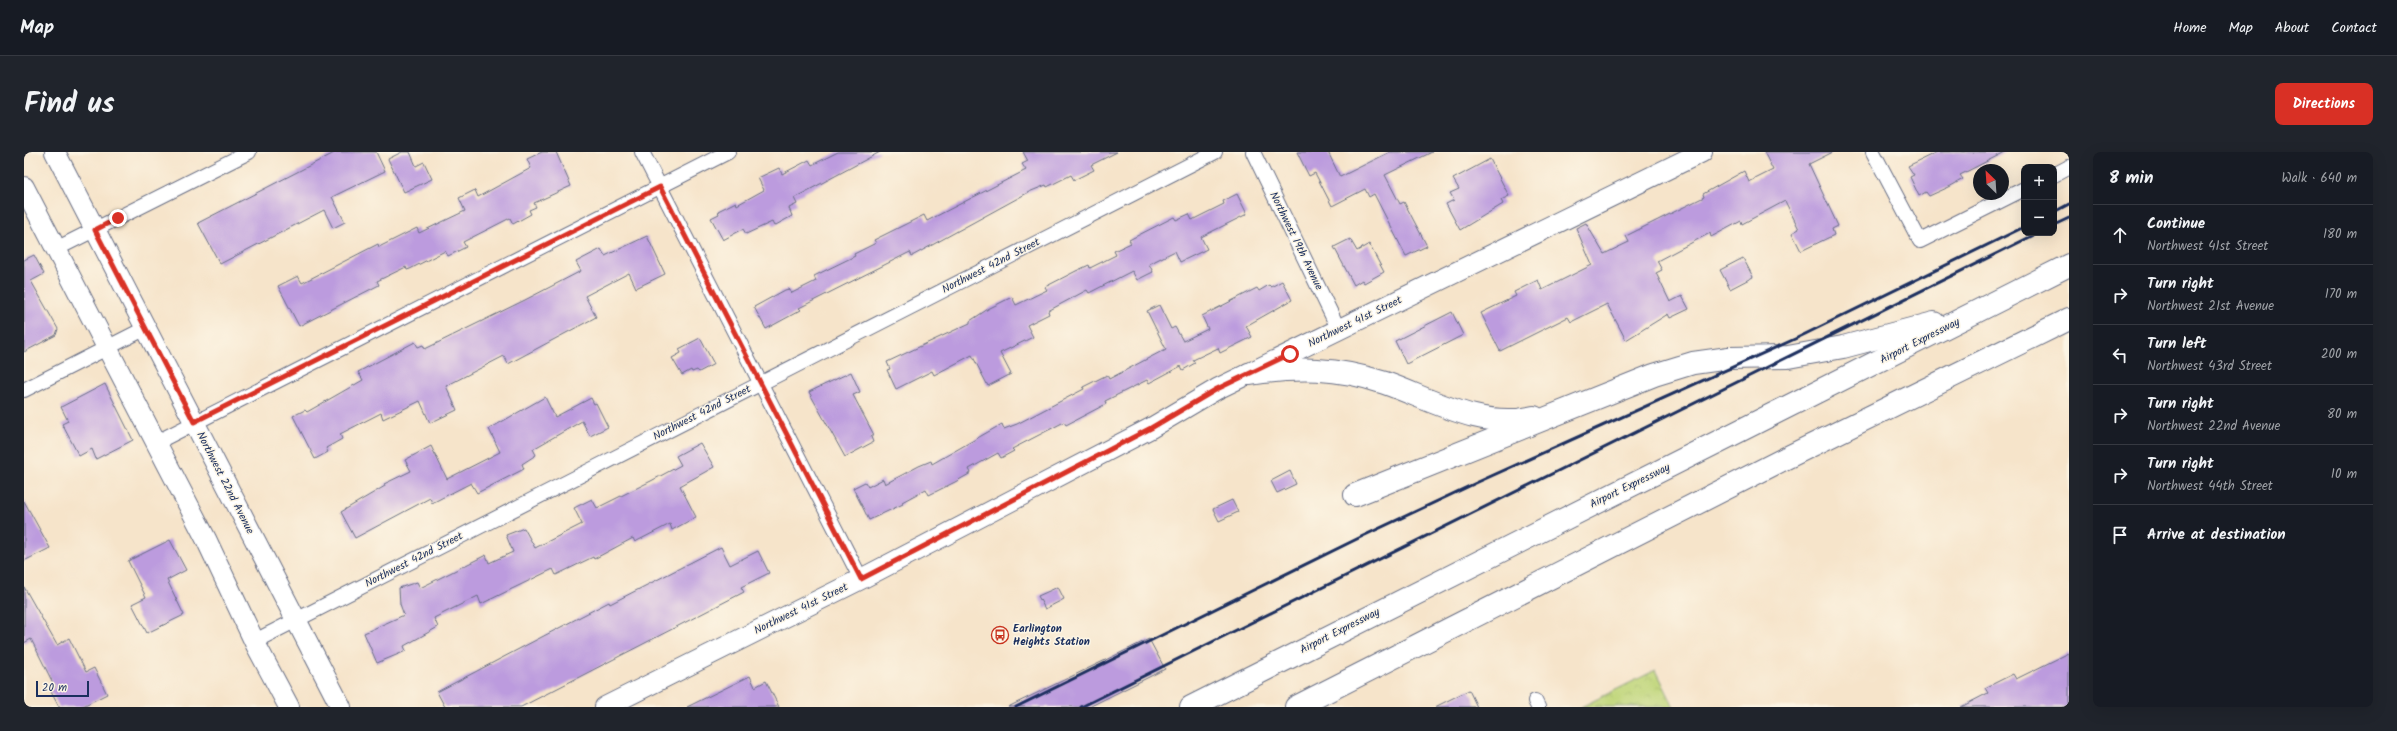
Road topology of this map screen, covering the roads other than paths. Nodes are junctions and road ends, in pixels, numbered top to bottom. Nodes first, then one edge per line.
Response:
1 (55, 152) edge
2 (249, 152) edge
3 (642, 152) edge
4 (728, 152) edge
5 (1214, 152) edge
6 (1253, 152) edge
7 (1702, 152) edge
8 (1873, 152) edge
9 (2069, 167) edge
10 (2057, 173) edge
11 (24, 187) edge
12 (660, 187) junction
13 (2021, 190) edge
14 (95, 230) junction
15 (56, 249) junction
16 (2069, 265) edge
17 (1974, 313) junction
18 (2069, 319) edge
19 (146, 328) junction
20 (1339, 330) junction
21 (106, 348) junction
22 (1249, 374) junction
23 (760, 383) junction
24 (24, 390) edge
25 (1576, 407) junction
26 (194, 422) junction
27 (156, 443) junction
28 (1355, 495) dead end
29 (861, 579) junction
30 (296, 621) junction
31 (255, 641) junction
32 (1332, 690) junction
33 (289, 707) edge
34 (341, 707) edge
35 (605, 707) edge
36 (1191, 707) edge
37 (1296, 707) edge
38 (1302, 707) edge

1 - 14 main road, Northwest 22nd Avenue
2 - 14 street
3 - 12 street
4 - 12 street
5 - 23 street, Northwest 42nd Street
6 - 20 street, Northwest 19th Avenue
7 - 20 main road, Northwest 41st Street
8 - 13 street
9 - 10 street
11 - 15 main road
12 - 23 street
12 - 26 street
14 - 15 street
14 - 19 main road, Northwest 22nd Avenue
15 - 21 main road
16 - 17 highway, Airport Expressway
17 - 25 highway
17 - 36 highway, Airport Expressway
18 - 32 highway
19 - 21 street
19 - 26 main road, Northwest 22nd Avenue
20 - 22 main road, Northwest 41st Street
21 - 24 street
21 - 27 main road
22 - 25 highway
22 - 29 main road, Northwest 41st Street
23 - 29 street
23 - 30 street, Northwest 42nd Street
25 - 28 highway
26 - 27 street
26 - 30 main road, Northwest 22nd Avenue
27 - 31 main road
29 - 35 main road, Northwest 41st Street
30 - 31 street, Northwest 42nd Street
30 - 34 main road, Northwest 22nd Avenue
31 - 33 main road
32 - 37 highway
32 - 38 highway

